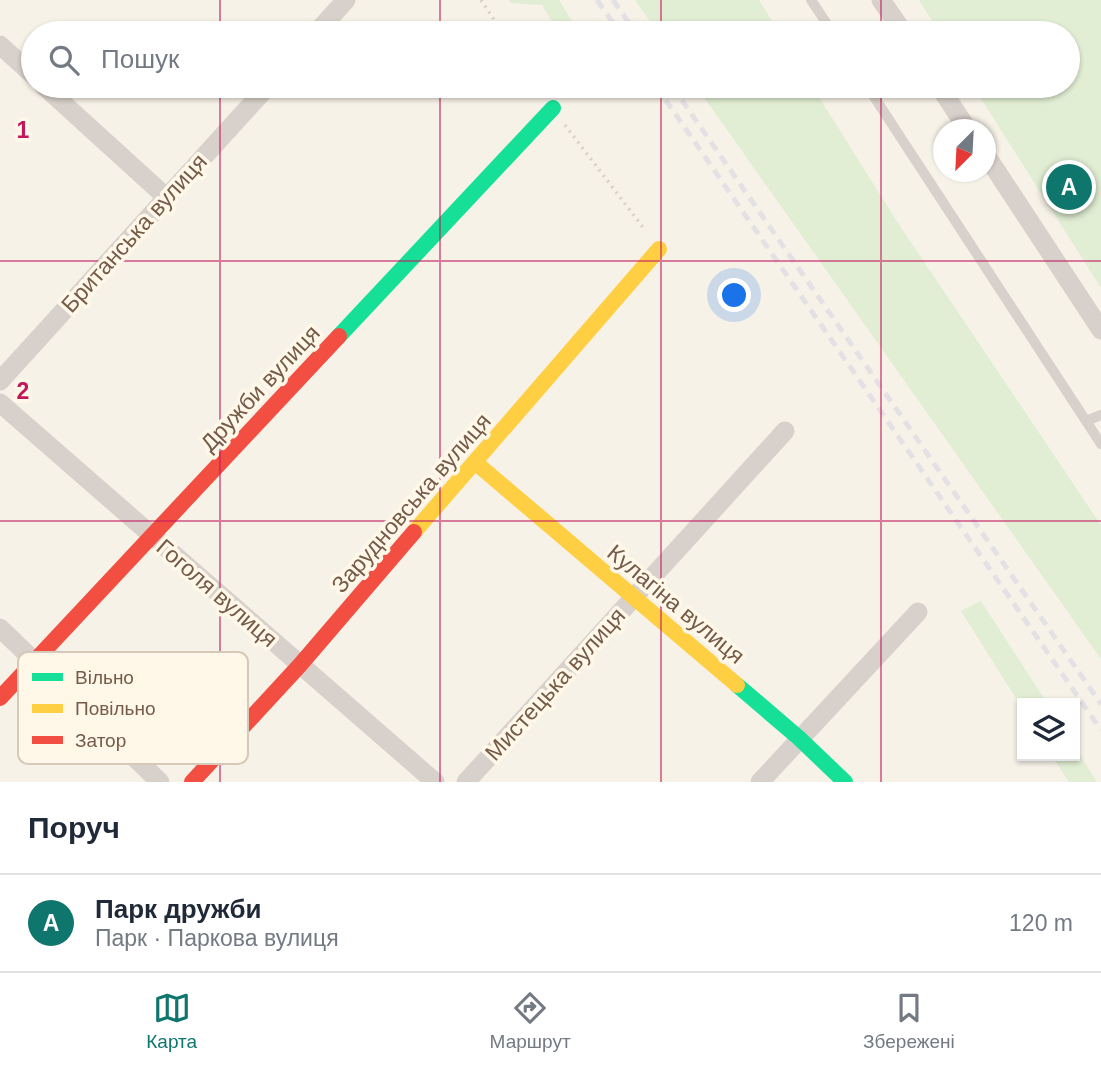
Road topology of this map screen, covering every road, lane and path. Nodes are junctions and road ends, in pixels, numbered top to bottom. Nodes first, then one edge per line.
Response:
1 (346, 0) edge
2 (481, 0) edge
3 (811, 0) edge
4 (881, 0) edge
5 (327, 21) edge
6 (495, 21) edge
7 (825, 21) edge
8 (896, 21) edge
9 (0, 45) edge
10 (21, 64) edge
11 (57, 98) edge
12 (257, 98) edge
13 (875, 98) edge
14 (947, 98) edge
15 (553, 108) joint
16 (961, 119) edge
17 (996, 172) edge
18 (166, 197) junction
19 (659, 249) joint
20 (1101, 330) edge
21 (0, 381) edge
22 (0, 402) edge
23 (1101, 415) edge
24 (1086, 421) junction
25 (785, 431) dead end
26 (1101, 444) edge
27 (476, 463) junction
28 (153, 536) junction
29 (633, 597) junction
30 (918, 612) dead end
31 (0, 628) edge
32 (25, 652) edge
33 (44, 652) edge
34 (300, 665) junction
35 (18, 679) edge
36 (0, 698) edge
37 (248, 721) edge
38 (799, 738) junction
39 (141, 764) edge
40 (209, 764) edge
41 (160, 782) edge
42 (192, 782) edge
43 (435, 782) edge
44 (466, 782) edge
45 (760, 782) edge
46 (845, 782) edge

1 - 5 street
2 - 6 path
3 - 7 lane
4 - 8 street
9 - 10 street
11 - 18 street
12 - 18 street, Британська вулиця
13 - 24 lane
14 - 16 street
15 - 19 path
15 - 28 street, Дружби вулиця
17 - 20 street
18 - 21 street, Британська вулиця
19 - 27 street, Зарудновська вулиця
22 - 28 street, Гоголя вулиця
23 - 24 lane
24 - 26 lane
25 - 29 street, Мистецька вулиця
27 - 29 street, Кулагіна вулиця
27 - 34 street, Зарудновська вулиця
28 - 33 street, Дружби вулиця
28 - 34 street, Гоголя вулиця
29 - 38 street, Кулагіна вулиця
29 - 44 street, Мистецька вулиця
30 - 38 street
31 - 32 street
34 - 37 street, Зарудновська вулиця
34 - 43 street, Гоголя вулиця
35 - 36 street, Дружби вулиця
38 - 45 street
38 - 46 street, Кулагіна вулиця
39 - 41 street
40 - 42 street, Зарудновська вулиця

